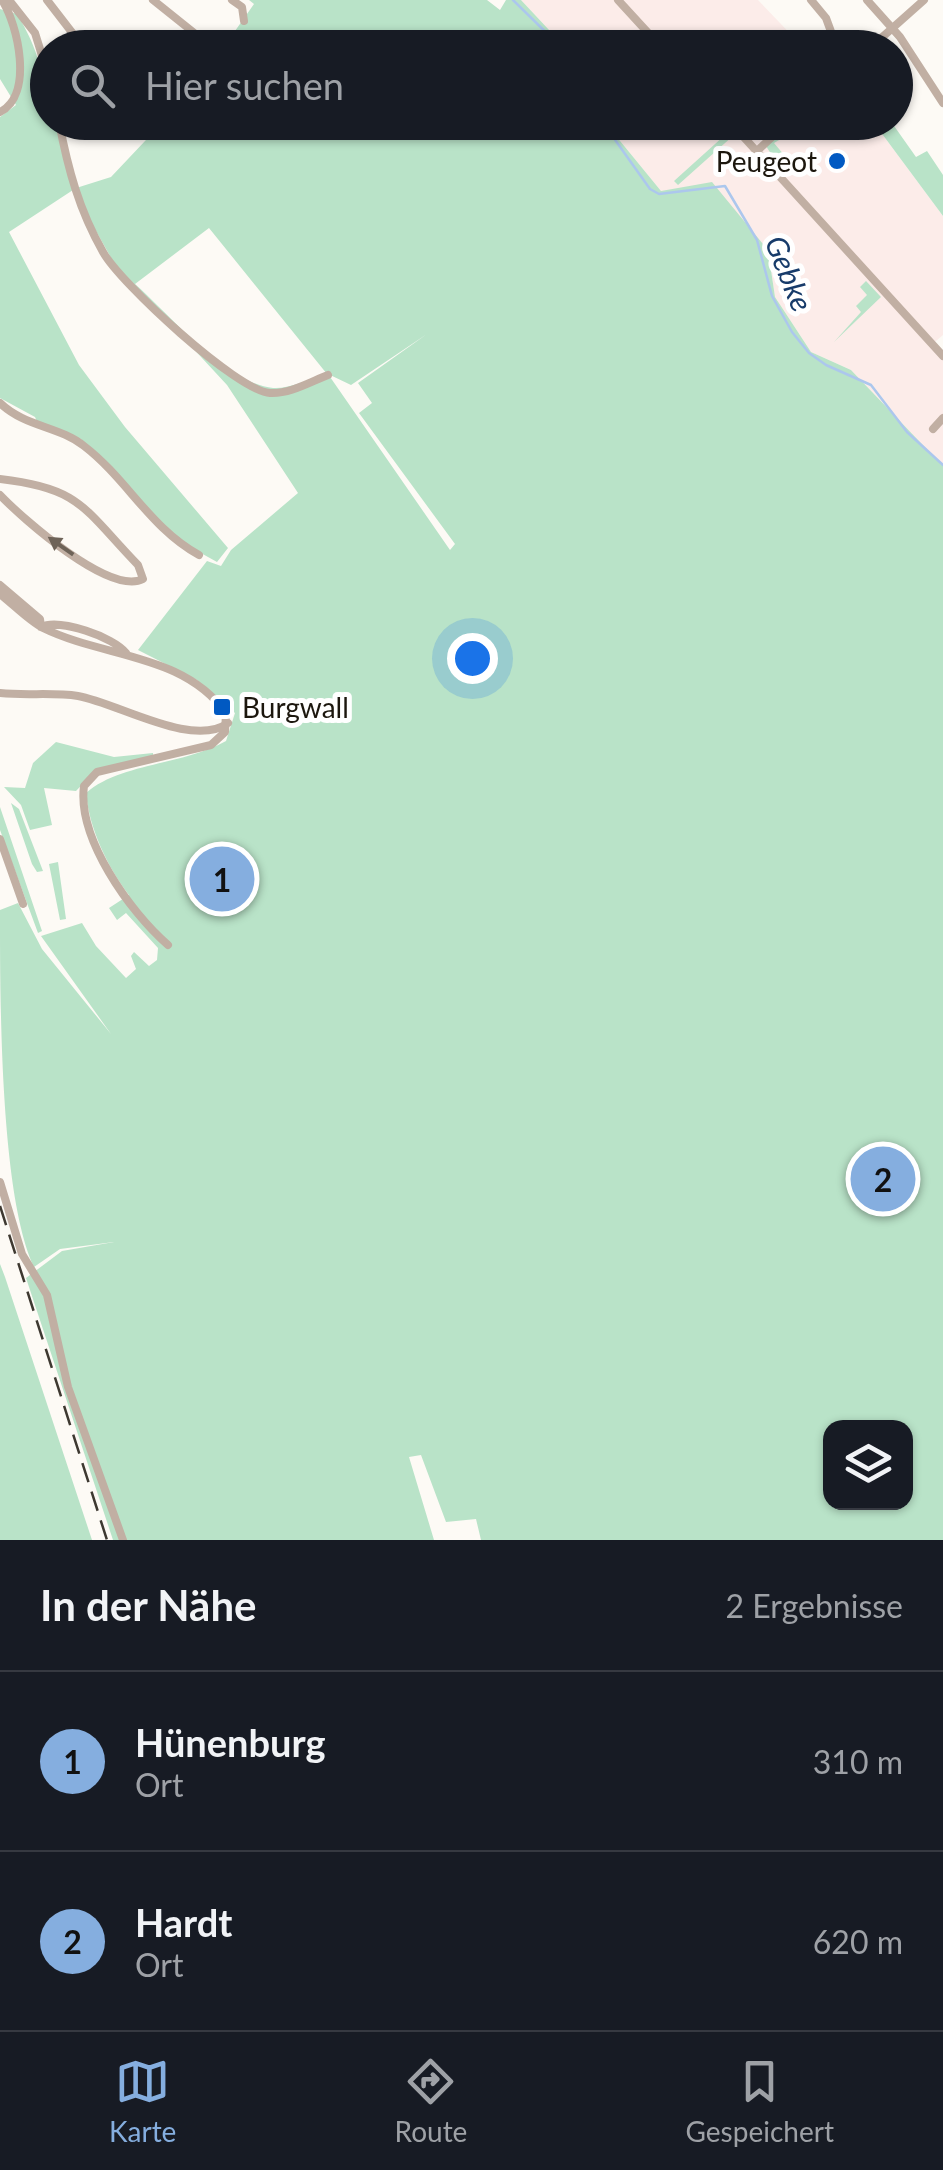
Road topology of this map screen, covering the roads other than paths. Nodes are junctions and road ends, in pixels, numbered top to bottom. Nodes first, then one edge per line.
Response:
1 (6, 0) edge
2 (47, 0) edge
3 (152, 0) edge
4 (232, 0) edge
5 (618, 0) edge
6 (811, 0) edge
7 (866, 0) edge
8 (924, 0) edge
9 (244, 21) dead end
10 (892, 28) joint
11 (31, 30) edge
12 (70, 30) edge
13 (190, 30) edge
14 (646, 30) edge
15 (831, 30) edge
16 (913, 59) edge
17 (943, 103) edge
18 (0, 112) edge
19 (63, 140) edge
20 (746, 140) edge
21 (769, 140) edge
22 (756, 152) junction
23 (943, 356) edge
24 (328, 375) dead end
25 (0, 403) edge
26 (943, 418) edge
27 (933, 429) dead end
28 (0, 478) edge
29 (0, 495) edge
30 (199, 554) dead end
31 (0, 584) edge
32 (0, 594) edge
33 (43, 623) junction
34 (0, 693) edge
35 (14, 694) junction
36 (0, 702) edge
37 (219, 734) junction
38 (0, 839) edge
39 (23, 904) dead end
40 (168, 945) dead end
41 (0, 1182) edge
42 (123, 1540) edge

1 - 11 street
1 - 18 street
2 - 12 street
3 - 13 street
4 - 9 street
5 - 14 street
6 - 15 street
7 - 10 street
8 - 10 street
16 - 17 street
19 - 24 street
20 - 22 street
21 - 22 street
22 - 23 street
25 - 30 street
26 - 27 street
28 -> 29 street
31 - 33 street
32 - 33 street
33 - 37 street
34 - 35 street
35 - 36 street
35 - 37 street
37 - 40 street
38 - 39 street
41 - 42 street

